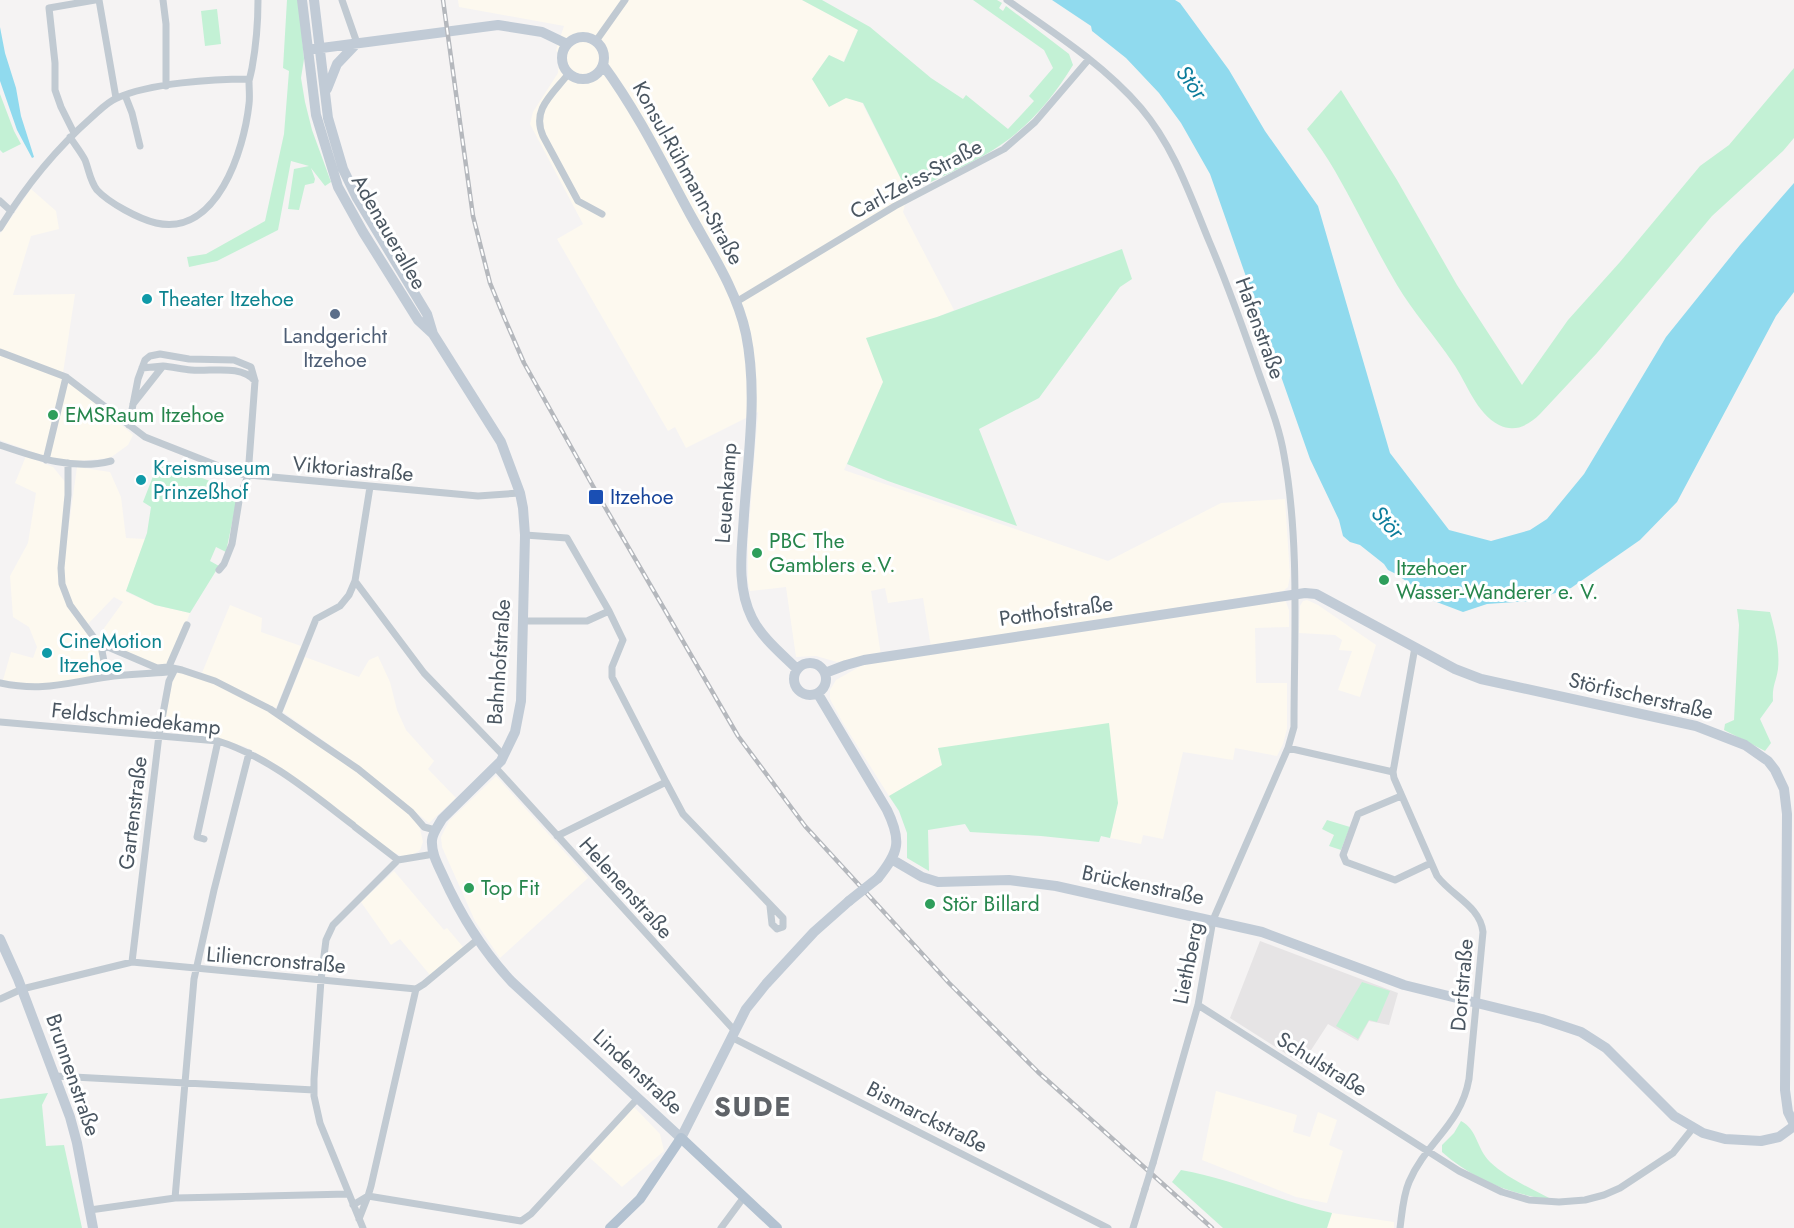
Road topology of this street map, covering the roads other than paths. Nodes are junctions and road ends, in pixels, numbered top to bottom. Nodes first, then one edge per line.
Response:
1 (95, 0) edge
2 (99, 0) edge
3 (163, 0) edge
4 (258, 0) edge
5 (302, 0) edge
6 (314, 0) edge
7 (342, 0) edge
8 (625, 0) edge
9 (1007, 0) edge
10 (596, 42) junction
11 (357, 43) junction
12 (567, 44) junction
13 (319, 48) junction
14 (307, 49) junction
15 (1089, 58) junction
16 (603, 65) junction
17 (569, 73) junction
18 (249, 80) junction
19 (166, 86) junction
20 (326, 94) junction
21 (125, 95) junction
22 (116, 98) junction
23 (72, 135) junction
24 (140, 146) dead end
25 (0, 201) edge
26 (11, 211) junction
27 (602, 214) dead end
28 (0, 228) edge
29 (735, 302) junction
30 (433, 334) junction
31 (0, 352) edge
32 (163, 366) junction
33 (142, 368) junction
34 (66, 377) junction
35 (255, 381) junction
36 (132, 406) junction
37 (129, 425) junction
38 (0, 445) edge
39 (46, 460) junction
40 (111, 461) dead end
41 (68, 463) junction
42 (248, 476) junction
43 (370, 487) junction
44 (520, 493) junction
45 (525, 535) junction
46 (219, 570) dead end
47 (356, 581) junction
48 (1294, 593) junction
49 (609, 610) junction
50 (523, 621) junction
51 (187, 624) dead end
52 (1414, 647) junction
53 (104, 648) junction
54 (173, 669) junction
55 (797, 669) junction
56 (825, 673) junction
57 (107, 677) junction
58 (0, 683) edge
59 (818, 694) junction
60 (278, 714) junction
61 (0, 722) edge
62 (159, 735) junction
63 (218, 741) junction
64 (1288, 748) junction
65 (249, 753) junction
66 (504, 756) junction
67 (495, 766) junction
68 (1393, 772) junction
69 (666, 782) junction
70 (1401, 796) junction
71 (434, 835) junction
72 (557, 836) junction
73 (204, 839) dead end
74 (434, 854) junction
75 (398, 860) junction
76 (892, 860) junction
77 (1431, 863) junction
78 (770, 906) dead end
79 (1213, 920) junction
80 (0, 939) edge
81 (477, 940) junction
82 (132, 962) junction
83 (196, 969) junction
84 (321, 980) junction
85 (22, 989) junction
86 (416, 989) junction
87 (0, 999) edge
88 (1477, 1003) junction
89 (1198, 1005) junction
90 (733, 1034) junction
91 (55, 1076) junction
92 (184, 1084) junction
93 (314, 1090) junction
94 (638, 1098) junction
95 (1794, 1125) edge
96 (1693, 1128) junction
97 (681, 1138) junction
98 (1428, 1151) junction
99 (348, 1194) junction
100 (368, 1196) junction
101 (744, 1197) junction
102 (176, 1198) junction
103 (353, 1205) junction
104 (90, 1210) junction
105 (359, 1219) junction
106 (93, 1228) edge
107 (363, 1228) edge
108 (610, 1228) edge
109 (721, 1228) edge
110 (777, 1228) edge
111 (1108, 1228) edge
112 (1133, 1228) edge
113 (1400, 1228) edge

1 - 23 street
2 - 22 street
3 - 19 street
4 - 18 street
5 - 14 street, Adenauerallee
6 - 13 street, Adenauerallee
7 - 11 street
8 - 10 street
9 - 15 street, Hafenstraße
10 - 12 street
10 - 16 street, Konsul-Rühmann-Straße
11 - 12 street
11 - 13 street
11 - 20 street
12 - 17 street
13 - 14 street
13 - 20 street, Adenauerallee
14 - 30 street, Adenauerallee
15 - 29 street, Carl-Zeiss-Straße
15 - 48 street, Hafenstraße
16 - 17 street
16 - 29 street, Konsul-Rühmann-Straße
17 - 27 street
18 - 19 street
18 - 23 street
19 - 21 street
20 - 30 street, Adenauerallee
21 - 22 street
21 - 24 street
22 - 23 street
23 - 26 street
25 - 26 street
26 - 28 street
29 - 55 street, Leuenkamp
30 - 44 street, Adenauerallee
31 - 34 street, Viktoriastraße
32 - 33 street
32 - 35 street
32 - 36 street
33 - 35 street
33 - 36 street
34 - 37 street, Viktoriastraße
34 - 39 street
35 - 42 street
36 - 37 street
37 - 42 street, Viktoriastraße
38 - 39 street
39 - 41 street
40 - 41 street
41 - 53 street
42 - 43 street, Viktoriastraße
42 - 46 street
43 - 44 street, Viktoriastraße
43 - 47 street
44 - 45 street, Bahnhofstraße
45 - 49 street
45 - 50 street, Bahnhofstraße
47 - 60 street
47 - 66 street
48 - 52 street, Störfischerstraße
48 - 56 street, Potthofstraße
48 - 64 street, Hafenstraße
49 - 50 street
49 - 69 street
50 - 66 street, Bahnhofstraße
51 - 54 street, Gartenstraße
52 - 68 street, Dorfstraße
52 - 95 street, Störfischerstraße
53 - 54 street
53 - 57 street
54 - 57 street
54 - 60 street
54 - 62 street, Gartenstraße
55 - 56 street
55 - 59 street, Leuenkamp
56 - 59 street
57 - 58 street
59 - 76 street
60 - 71 street
61 - 62 street, Feldschmiedekamp
62 - 63 street, Feldschmiedekamp
62 - 82 street, Gartenstraße
63 - 65 street, Feldschmiedekamp
63 - 73 street
64 - 68 street
64 - 79 street, Liethberg
65 - 75 street, Feldschmiedekamp
65 - 83 street
66 - 67 street, Bahnhofstraße
67 - 71 street, Bahnhofstraße
67 - 72 street, Helenenstraße
68 - 70 street, Dorfstraße
69 - 72 street
69 - 78 street
70 - 77 street, Dorfstraße
70 - 77 street
71 - 74 street, Lindenstraße
72 - 90 street, Helenenstraße
74 - 75 street
74 - 81 street, Lindenstraße
75 - 84 street
76 - 79 street, Brückenstraße
76 - 90 street, bridge
77 - 88 street, Dorfstraße
79 - 88 street, Brückenstraße
79 - 89 street, Liethberg
80 - 85 street, Brunnenstraße
81 - 86 street
81 - 94 street, Lindenstraße
82 - 83 street, Liliencronstraße
82 - 85 street
83 - 84 street, Liliencronstraße
83 - 92 street
84 - 86 street, Liliencronstraße
84 - 93 street
85 - 87 street
85 - 91 street, Brunnenstraße
86 - 100 street
88 - 96 street, Brückenstraße
88 - 98 street, Dorfstraße
89 - 98 street, Schulstraße
89 - 112 street, Liethberg, bridge
90 - 97 street
90 - 111 street, Bismarckstraße
91 - 92 street
91 - 104 street, Brunnenstraße
92 - 93 street
92 - 102 street
93 - 99 street
94 - 97 street, Lindenstraße
94 - 100 street
95 - 96 street, Brückenstraße
96 - 98 street, Schulstraße
97 - 101 main road, Lindenstraße
97 - 108 main road
98 - 113 street, Dorfstraße
99 - 102 street
99 - 103 street
100 - 103 street
100 - 105 street
101 - 109 street
101 - 110 main road, Lindenstraße
102 - 104 street
103 - 105 street
104 - 106 street, Brunnenstraße
105 - 107 street

